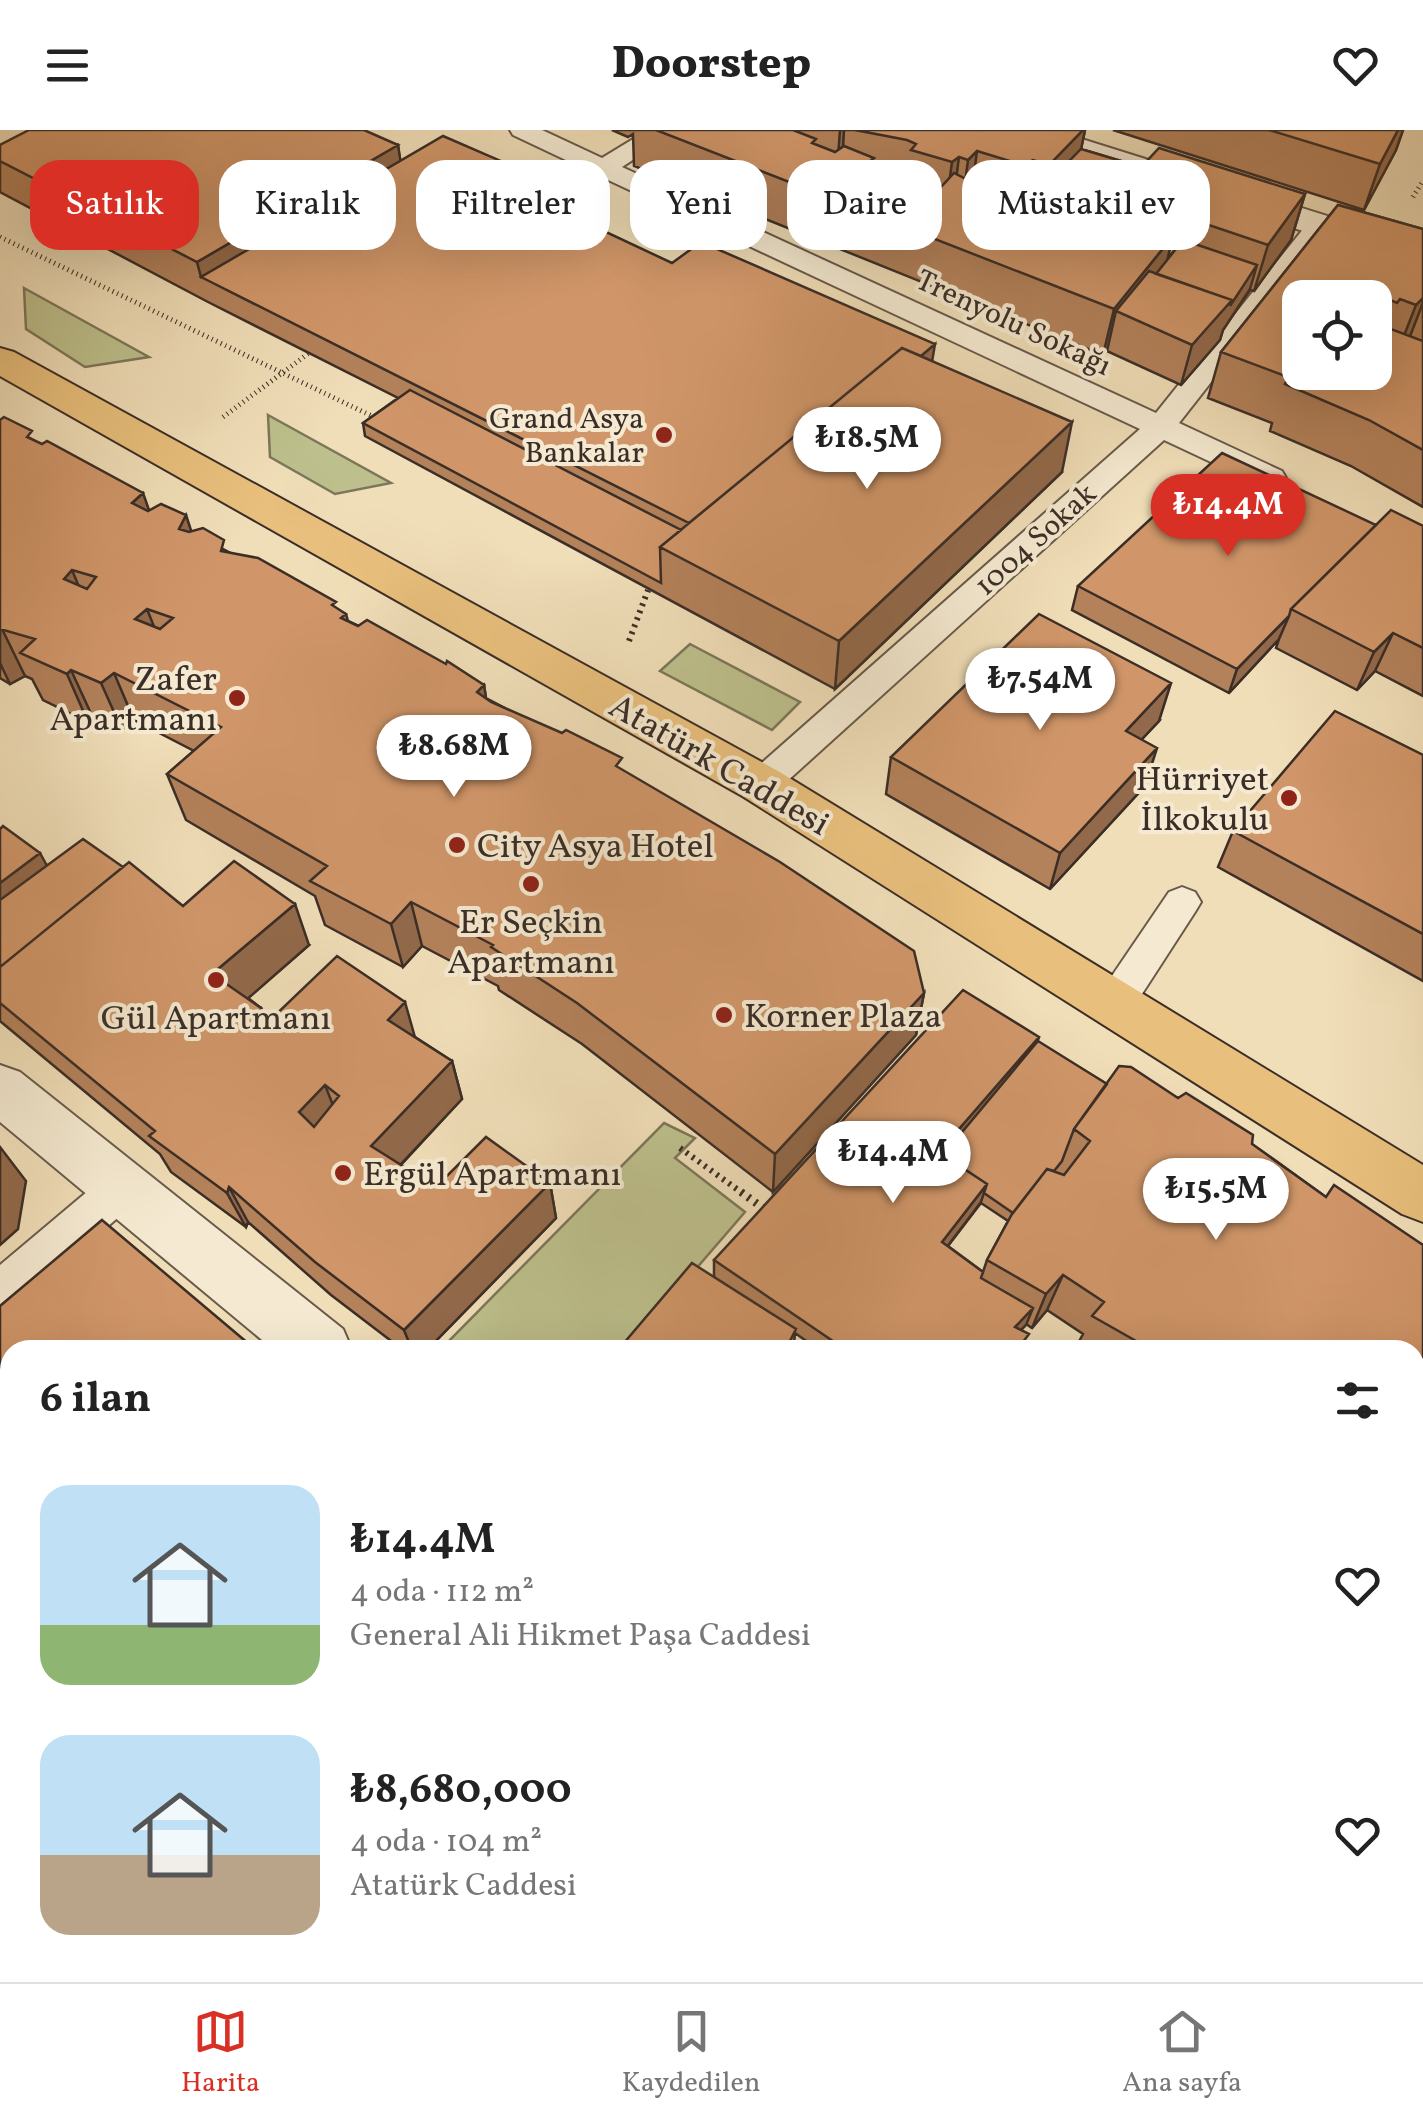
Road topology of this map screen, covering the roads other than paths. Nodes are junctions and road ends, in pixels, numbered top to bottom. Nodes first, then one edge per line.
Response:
1 (522, 130) edge
2 (666, 130) edge
3 (1018, 130) edge
4 (588, 160) edge
5 (610, 163) edge
6 (610, 170) edge
7 (1321, 224) junction
8 (1423, 258) edge
9 (0, 360) edge
10 (1161, 426) junction
11 (1301, 493) edge
12 (761, 784) junction
13 (1182, 902) dead end
14 (1115, 1003) junction
15 (0, 1089) edge
16 (122, 1188) junction
17 (1423, 1196) edge
18 (0, 1292) edge
19 (309, 1340) edge

1 - 4 lane, Trenyolu Sokağı
2 - 5 lane
3 - 7 street
6 - 10 lane, Trenyolu Sokağı
7 - 8 street
7 - 10 lane, 1004 Sokak
9 - 12 main road, Atatürk Caddesi
10 - 11 lane, Trenyolu Sokağı
10 - 12 lane, 1004 Sokak
12 - 14 main road, Atatürk Caddesi
13 - 14 lane
14 - 17 main road, Atatürk Caddesi
15 - 16 street
16 - 18 lane
16 - 19 street

